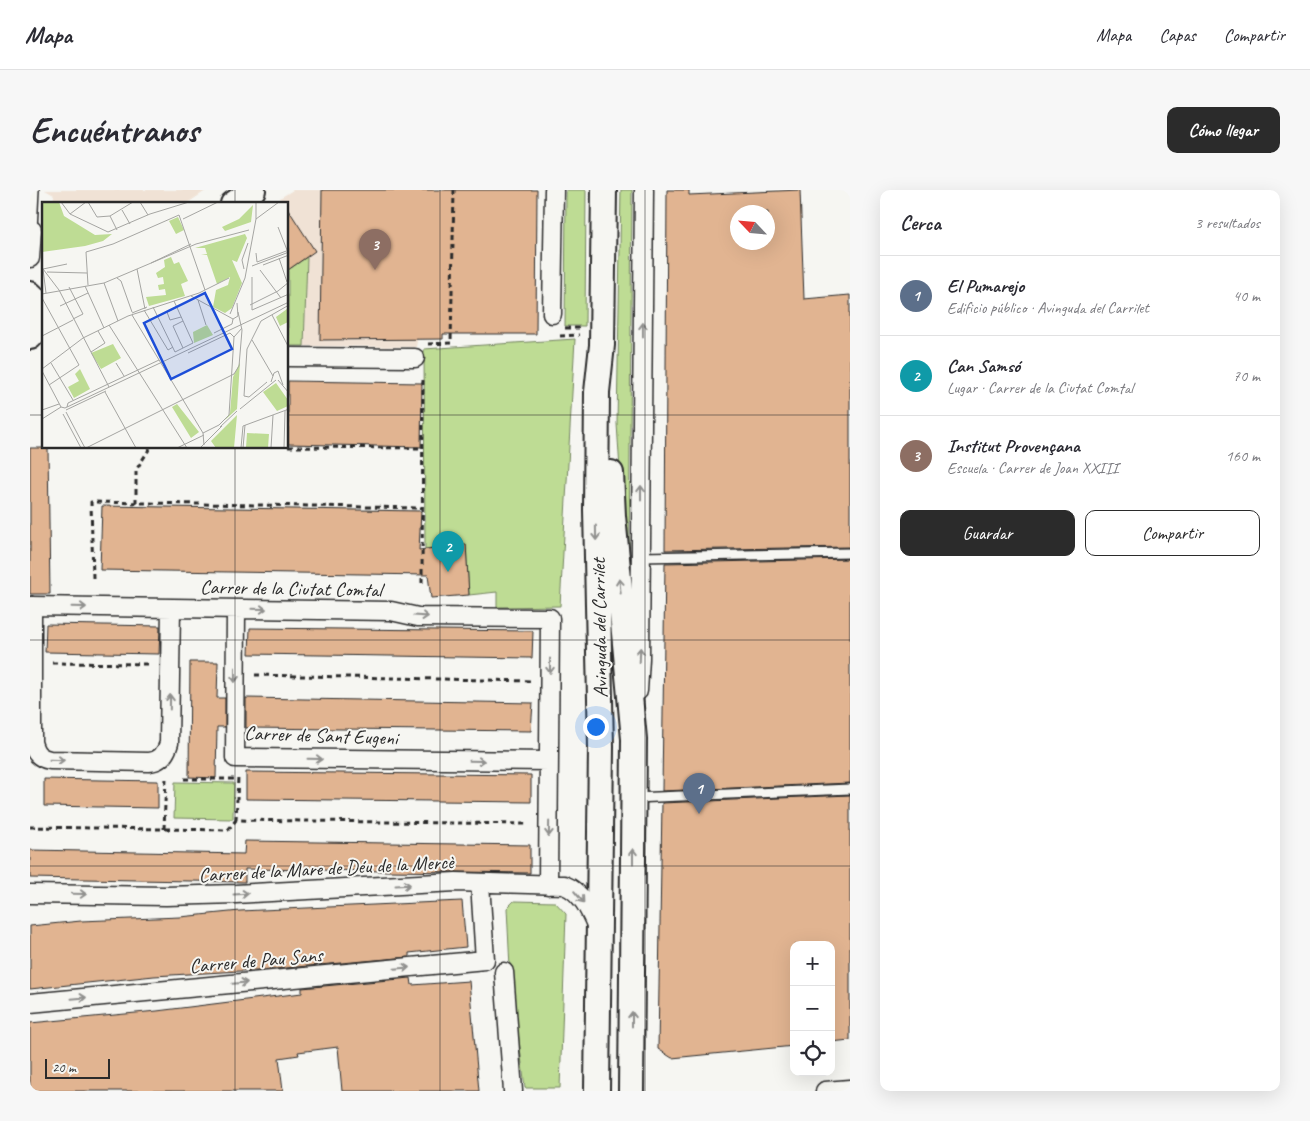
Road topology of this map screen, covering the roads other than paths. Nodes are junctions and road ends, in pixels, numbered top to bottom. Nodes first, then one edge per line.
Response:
1 (34, 190) edge
2 (253, 190) edge
3 (554, 190) edge
4 (604, 190) edge
5 (644, 190) edge
6 (235, 202) edge
7 (32, 230) joint
8 (30, 258) edge
9 (557, 321) road end
10 (595, 336) junction
11 (289, 357) edge
12 (420, 358) road end
13 (850, 553) edge
14 (641, 557) junction
15 (31, 606) edge
16 (171, 608) junction
17 (236, 609) junction
18 (634, 739) junction
19 (549, 761) junction
20 (850, 789) edge
21 (633, 798) junction
22 (480, 883) junction
23 (548, 885) junction
24 (30, 894) edge
25 (598, 931) junction
26 (504, 972) dead end
27 (30, 1003) edge
28 (850, 1089) edge
29 (513, 1091) edge
30 (597, 1091) edge
31 (631, 1091) edge
32 (825, 1091) edge

1 - 7 lane
2 - 6 main road
3 - 9 street
4 - 10 main road, Avinguda del Carrilet
14 -> 5 street, Avinguda del Carrilet
7 - 8 street
18 -> 10 main road, Avinguda del Carrilet
10 -> 25 main road, Avinguda del Carrilet
11 - 12 street
13 - 14 lane
18 -> 14 street, Avinguda del Carrilet
15 -> 16 street, Carrer de la Ciutat Comtal
15 -> 16 street
16 - 17 street, Carrer de la Ciutat Comtal
17 -> 19 street, Carrer de la Ciutat Comtal
17 -> 19 street, Carrer de Sant Eugeni
18 - 21 main road, Avinguda del Carrilet
19 -> 23 street
20 - 21 lane
31 -> 21 main road, Avinguda del Carrilet
22 - 23 street, Carrer de la Mare de Déu de la Mercè
24 -> 22 street, Carrer de la Mare de Déu de la Mercè
27 -> 22 street, Carrer de Pau Sans
23 -> 25 street, Carrer de la Mare de Déu de la Mercè
25 - 30 main road, Avinguda del Carrilet
26 - 29 street
28 - 32 street

